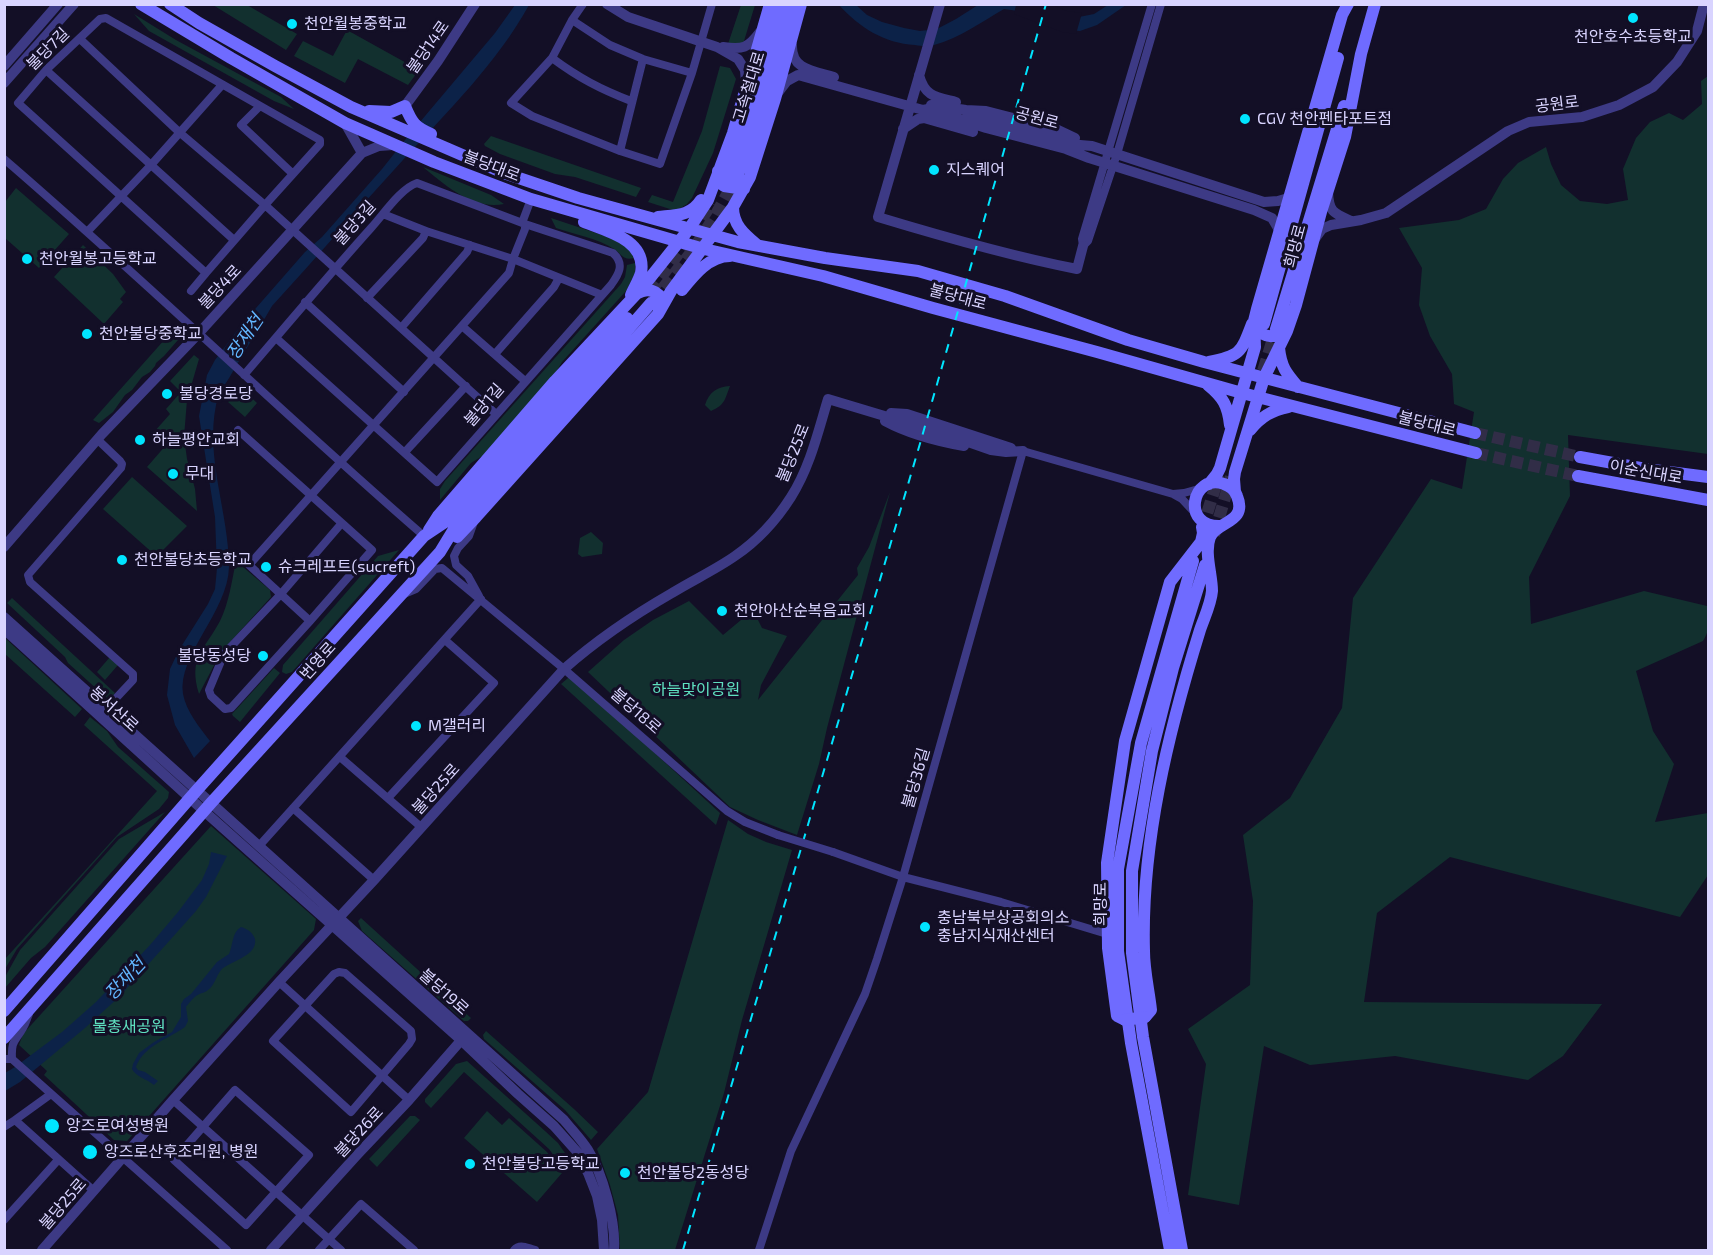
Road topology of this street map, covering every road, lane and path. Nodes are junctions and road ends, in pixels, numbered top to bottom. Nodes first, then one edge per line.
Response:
1 (58, 4) edge
2 (141, 4) edge
3 (170, 4) edge
4 (476, 4) edge
5 (583, 4) edge
6 (607, 4) edge
7 (712, 4) edge
8 (770, 4) edge
9 (781, 4) edge
10 (792, 4) edge
11 (801, 4) edge
12 (940, 4) edge
13 (1348, 4) edge
14 (1353, 4) edge
15 (1376, 4) edge
16 (1704, 4) edge
17 (74, 6) edge
18 (1156, 8) edge
19 (572, 20) junction
20 (764, 25) junction
21 (792, 36) junction
22 (80, 39) junction
23 (701, 41) junction
24 (717, 47) junction
25 (1361, 54) junction
26 (552, 58) junction
27 (643, 59) junction
28 (4, 66) edge
29 (46, 70) junction
30 (692, 73) junction
31 (810, 74) junction
32 (919, 75) junction
33 (4, 83) edge
34 (222, 85) junction
35 (747, 86) junction
36 (774, 99) junction
37 (631, 102) junction
38 (910, 103) junction
39 (405, 106) junction
40 (259, 107) junction
41 (926, 108) junction
42 (356, 109) junction
43 (986, 111) junction
44 (345, 123) junction
45 (407, 126) junction
46 (903, 129) junction
47 (179, 132) junction
48 (973, 132) junction
49 (393, 145) junction
50 (1092, 146) junction
51 (620, 151) junction
52 (362, 153) junction
53 (1113, 153) junction
54 (1089, 158) junction
55 (4, 159) edge
56 (151, 165) junction
57 (1109, 165) junction
58 (293, 174) junction
59 (731, 178) junction
60 (1328, 189) junction
61 (120, 197) junction
62 (1288, 198) junction
63 (531, 199) junction
64 (1255, 204) junction
65 (265, 205) junction
66 (554, 206) junction
67 (733, 207) junction
68 (383, 214) junction
69 (633, 214) junction
70 (1351, 221) junction
71 (524, 224) junction
72 (689, 229) junction
73 (1279, 230) junction
74 (292, 231) junction
75 (426, 231) junction
76 (87, 232) junction
77 (713, 236) junction
78 (234, 240) junction
79 (1314, 240) junction
80 (680, 242) junction
81 (470, 245) junction
82 (758, 246) junction
83 (1083, 246) joint
84 (704, 249) junction
85 (733, 256) junction
86 (513, 259) junction
87 (331, 266) junction
88 (206, 273) junction
89 (559, 278) junction
90 (191, 291) dead end
91 (602, 295) junction
92 (367, 298) junction
93 (305, 302) junction
94 (644, 302) junction
95 (1257, 324) junction
96 (462, 326) junction
97 (401, 328) junction
98 (1282, 330) junction
99 (199, 333) junction
100 (276, 338) junction
101 (1279, 348) junction
102 (495, 354) junction
103 (434, 357) junction
104 (1204, 362) junction
105 (241, 373) junction
106 (1247, 374) junction
107 (1264, 378) junction
108 (525, 381) junction
109 (1204, 382) junction
110 (466, 386) junction
111 (1298, 387) junction
112 (404, 392) junction
113 (1242, 393) junction
114 (1258, 398) junction
115 (1293, 406) junction
116 (866, 410) junction
117 (496, 414) junction
118 (373, 425) junction
119 (1231, 429) junction
120 (237, 430) dead end
121 (1248, 433) junction
122 (1474, 433) tunnel mouth
123 (98, 440) junction
124 (1023, 451) junction
125 (405, 452) junction
126 (1476, 453) tunnel mouth
127 (1580, 457) tunnel mouth
128 (340, 463) junction
129 (1578, 476) tunnel mouth
130 (1708, 477) edge
131 (1205, 486) junction
132 (1235, 492) junction
133 (1173, 494) junction
134 (310, 495) junction
135 (1708, 500) edge
136 (476, 517) junction
137 (1198, 517) junction
138 (341, 524) junction
139 (1221, 526) junction
140 (424, 536) junction
141 (4, 547) edge
142 (440, 552) junction
143 (280, 595) junction
144 (400, 595) junction
145 (481, 599) junction
146 (4, 616) edge
147 (310, 621) junction
148 (4, 629) edge
149 (445, 640) junction
150 (564, 669) junction
151 (103, 712) junction
152 (340, 757) junction
153 (194, 795) junction
154 (388, 798) junction
155 (207, 807) junction
156 (293, 808) junction
157 (421, 827) junction
158 (259, 846) junction
159 (903, 877) junction
160 (374, 880) junction
161 (336, 922) junction
162 (1107, 934) junction
163 (279, 982) junction
164 (305, 1005) junction
165 (32, 1006) junction
166 (4, 1011) edge
167 (464, 1037) junction
168 (4, 1038) edge
169 (8, 1059) edge
170 (382, 1076) junction
171 (51, 1094) junction
172 (173, 1100) junction
173 (410, 1101) junction
174 (15, 1120) junction
175 (4, 1127) edge
176 (202, 1127) junction
177 (123, 1159) junction
178 (58, 1160) junction
179 (94, 1191) junction
180 (277, 1192) junction
181 (303, 1215) junction
182 (4, 1221) edge
183 (329, 1239) junction
184 (42, 1251) edge
185 (227, 1251) edge
186 (271, 1251) edge
187 (319, 1251) edge
188 (341, 1251) edge
189 (414, 1251) edge
190 (513, 1251) edge
191 (535, 1251) edge
192 (604, 1251) edge
193 (614, 1251) edge
194 (759, 1251) edge
195 (1170, 1251) edge
196 (1182, 1251) edge

1 - 28 street
2 - 44 main road
3 - 42 main road
4 - 39 street, 불당14로
5 - 19 street
6 - 23 street
7 - 23 street
8 - 20 main road
9 - 59 main road, 고속철대로
10 - 59 main road, 고속철대로
11 - 21 main road
12 - 32 street
13 - 62 main road, 희망로
14 - 95 main road, 희망로
15 - 25 main road, 희망로
16 - 70 street, 공원로
17 - 33 street
18 - 53 street
19 - 26 street
19 - 27 street
20 - 24 street
20 - 35 main road
21 - 31 street
21 - 36 main road
22 - 29 street, 불당7길
22 - 34 street, 불당7길
22 - 47 street
23 - 24 street
23 - 30 street
24 - 35 street
25 - 60 main road, 희망로
25 - 98 main road
26 - 37 street
26 - 51 street
27 - 30 street
27 - 37 street
29 - 56 street
29 - 61 street, 불당7길
30 - 51 street
31 - 36 street
31 - 38 street, 공원로
32 - 38 street
32 - 43 street
34 - 40 street
34 - 47 street
35 - 59 main road
36 - 59 main road
37 - 51 street
38 - 41 street, 공원로
38 - 46 street
39 - 42 main road
39 - 45 main road
40 - 58 street
40 - 58 street
41 - 43 street
41 - 48 street
41 - 50 street, 공원로
41 - 54 street, 공원로
42 - 45 main road
43 - 50 street
44 - 49 main road
44 - 52 street
45 - 69 main road, 불당대로
46 - 48 street
46 - 83 street
47 - 56 street
47 - 65 street
48 - 54 street
49 - 52 street
49 - 63 main road, 불당대로
50 - 53 street, 공원로
52 - 74 street, 불당4로
53 - 57 street
53 - 64 street, 공원로
54 - 57 street, 공원로
55 - 76 street
56 - 61 street
56 - 78 street
57 - 64 street, 공원로
57 - 83 street
58 - 65 street
59 - 67 main road
59 - 69 main road
59 - 72 main road
60 - 70 street
60 - 79 main road, 희망로
61 - 76 street
61 - 88 street
62 - 64 street
62 - 73 main road, 희망로
63 - 66 main road, 불당대로
63 - 71 street
64 - 73 street
65 - 74 street
65 - 78 street
66 - 80 main road, 불당대로
66 - 94 main road
67 - 77 main road
67 - 82 main road
68 - 71 street, 불당3길
68 - 75 street
68 - 87 street, 불당3길
69 - 72 main road, 불당대로
70 - 79 street, 공원로
71 - 86 street
71 - 91 street, 불당1길
72 - 77 main road, 불당대로
72 - 80 main road
73 - 95 main road, 희망로
74 - 87 street
74 - 99 street, 불당4로
75 - 81 street
75 - 92 street
76 - 99 street
77 - 82 main road, 불당대로
77 - 84 main road
78 - 88 street
79 - 98 main road, 희망로
80 - 84 main road, 불당대로
80 - 94 main road
81 - 86 street
81 - 97 street
82 - 104 main road, 불당대로
84 - 85 main road, 불당대로
84 - 94 main road
85 - 94 main road
85 - 109 main road, 불당대로
86 - 89 street
86 - 96 street
87 - 92 street
87 - 93 street, 불당3길
88 - 90 street
89 - 91 street
89 - 102 street
91 - 108 street, 불당1길
92 - 97 street
93 - 100 street, 불당3길
93 - 112 street
94 - 136 main road
94 - 140 main road, 번영로
94 - 140 main road
94 - 142 main road, 번영로
95 - 98 main road
95 - 104 main road, 희망로
95 - 106 main road, 희망로
96 - 102 street
96 - 103 street
97 - 103 street
98 - 101 main road, 희망로
99 - 105 street
99 - 123 street, 불당4로
100 - 105 street, 불당3길
100 - 118 street, 불당1길
101 - 107 main road, 희망로
101 - 111 main road
102 - 108 street
103 - 110 street
103 - 112 street
104 - 106 main road, 불당대로
105 - 128 street
106 - 107 main road, 불당대로
106 - 113 main road, 희망로
107 - 111 main road, 불당대로
107 - 114 main road, 희망로
108 - 117 street, 불당1길
109 - 113 main road, 불당대로
109 - 119 main road
110 - 117 street
110 - 125 street
111 - 122 main road, 불당대로
112 - 118 street
113 - 114 main road, 불당대로
113 - 119 main road, 희망로
114 - 115 main road, 불당대로
114 - 121 main road, 희망로
115 - 121 main road
115 - 126 main road, 불당대로
116 - 124 street
116 - 124 street
116 - 150 street, 불당25로
117 - 125 street, 불당1길
118 - 125 street, 불당1길
118 - 128 street
119 - 131 main road, 희망로
120 - 134 street
121 - 132 main road, 희망로
123 - 141 street, 불당4로
123 - 151 street
124 - 133 street
124 - 159 street, 불당36길
127 - 130 main road, 이순신대로
128 - 134 street
128 - 140 street
129 - 135 main road, 이순신대로
131 - 132 main road
131 - 133 street
131 - 137 main road
132 - 139 main road
133 - 137 street
134 - 138 street
134 - 143 street
136 - 142 main road
136 - 145 street
137 - 139 main road
137 - 162 main road
138 - 143 street
138 - 147 street
139 - 162 main road, bridge
140 - 153 main road, 번영로
142 - 144 main road, 번영로
143 - 147 street
143 - 147 street
144 - 145 street, 불당18로
144 - 155 main road, 번영로
145 - 149 street
145 - 150 street, 불당18로
146 - 151 street, 봉서산로
148 - 151 street, 봉서산로
149 - 152 street
149 - 154 street
150 - 157 street, 불당25로
150 - 159 street, 불당18로, bridge
151 - 153 street, 봉서산로
152 - 154 street
152 - 156 street
153 - 155 street, 봉서산로
153 - 166 main road, 번영로
154 - 157 street
155 - 158 street, 불당19로
155 - 161 street, 불당19로
155 - 165 main road, 번영로
156 - 158 street
156 - 160 street
157 - 160 street, 불당25로
158 - 161 street, 불당19로
159 - 162 street, 불당18로
159 - 194 street, 불당36길
160 - 161 street, 불당25로
161 - 163 street, 불당25로
161 - 167 street, 불당19로
163 - 164 street
163 - 172 street, 불당25로
164 - 170 street
164 - 170 street
164 - 170 street
165 - 168 main road, 번영로
165 - 169 street
167 - 173 street, 불당26로
167 - 192 street, 불당19로
167 - 193 street, 불당19로
169 - 171 street
170 - 173 street
171 - 174 street
171 - 177 street
172 - 176 street
172 - 177 street, 불당25로
173 - 181 street, 불당26로
174 - 175 street
174 - 178 street
176 - 180 street
176 - 180 street
176 - 180 street
177 - 179 street, 불당25로
177 - 185 street
178 - 179 street
178 - 182 street
179 - 184 street, 불당25로
180 - 181 street
181 - 183 street
181 - 186 street, 불당26로
183 - 187 street
183 - 188 street
183 - 189 street
190 - 191 street
195 - 196 main road, 희망로

